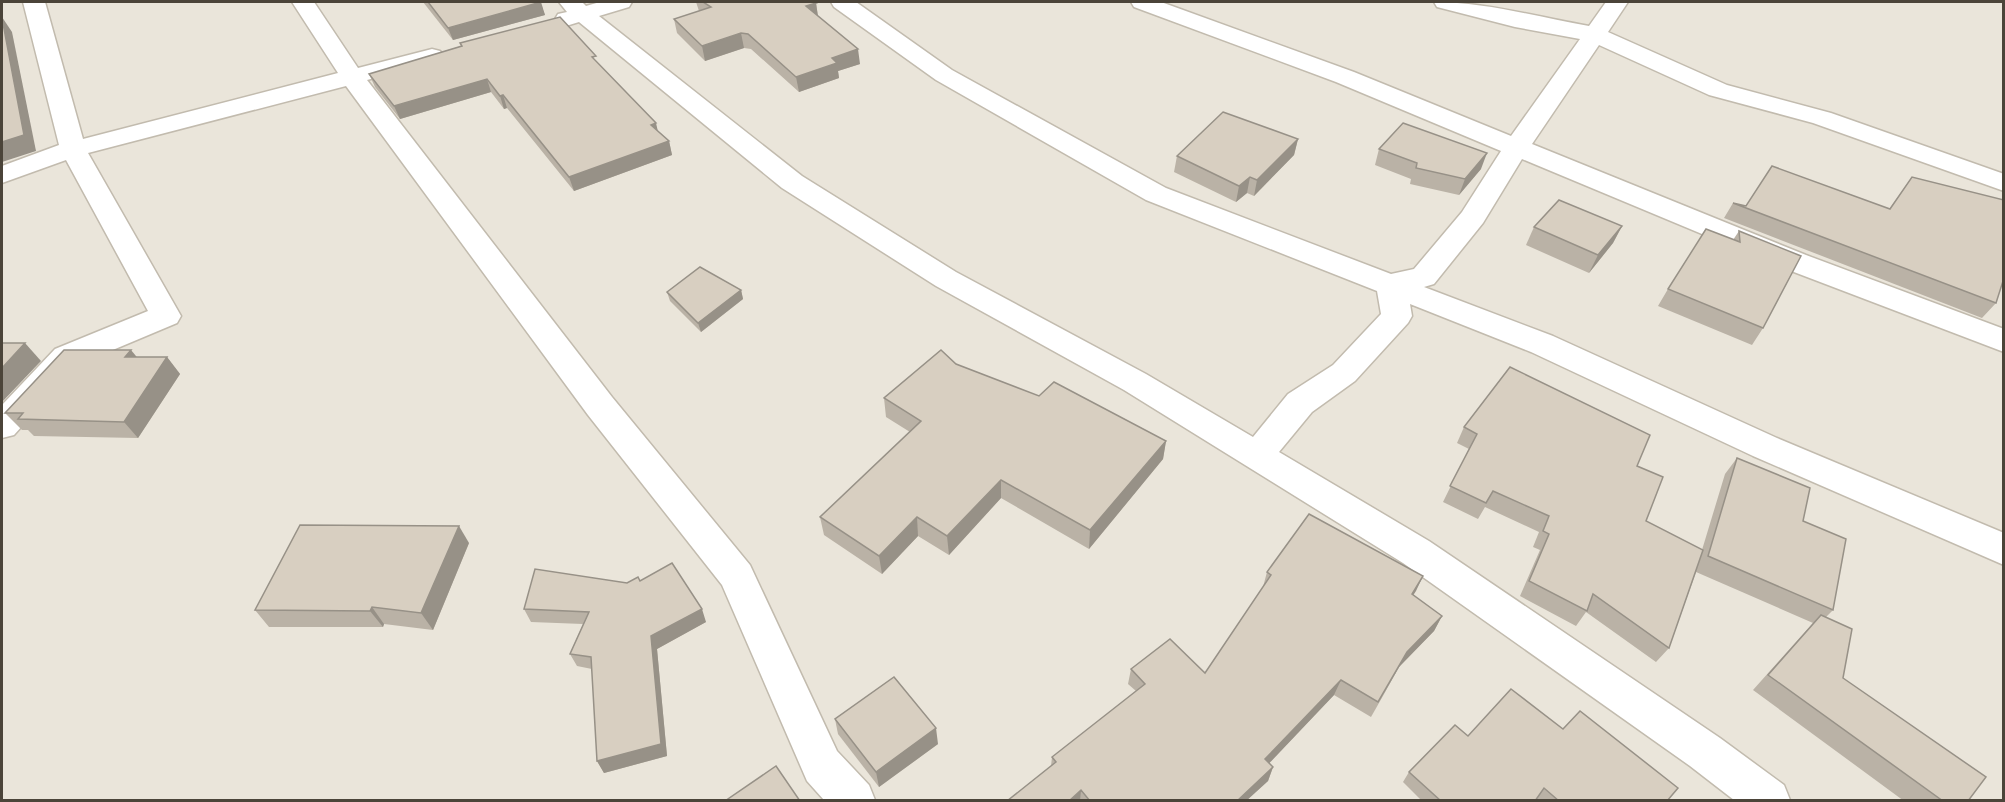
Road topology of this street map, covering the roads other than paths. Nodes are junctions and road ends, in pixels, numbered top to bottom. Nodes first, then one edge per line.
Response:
1 (34, 2) edge
2 (303, 2) edge
3 (621, 2) edge
4 (842, 2) edge
5 (1142, 2) edge
6 (1445, 2) edge
7 (1617, 2) edge
8 (566, 13) edge
9 (1593, 34) junction
10 (456, 49) edge
11 (353, 78) junction
12 (1516, 148) junction
13 (73, 149) junction
14 (2, 175) edge
15 (2004, 183) edge
16 (1391, 284) junction
17 (2004, 341) edge
18 (2, 426) edge
19 (1257, 456) junction
20 (2004, 550) edge
21 (853, 801) edge
22 (1768, 801) edge

1 - 13 street
2 - 11 street
3 - 8 street
4 - 16 street
5 - 12 street
6 - 9 street
7 - 9 street
8 - 19 street
9 - 12 street
9 - 15 street
10 - 11 street
11 - 13 street
11 - 21 street
12 - 16 street
12 - 17 street
13 - 14 street
13 - 18 street
16 - 19 street
16 - 20 street
19 - 22 street

